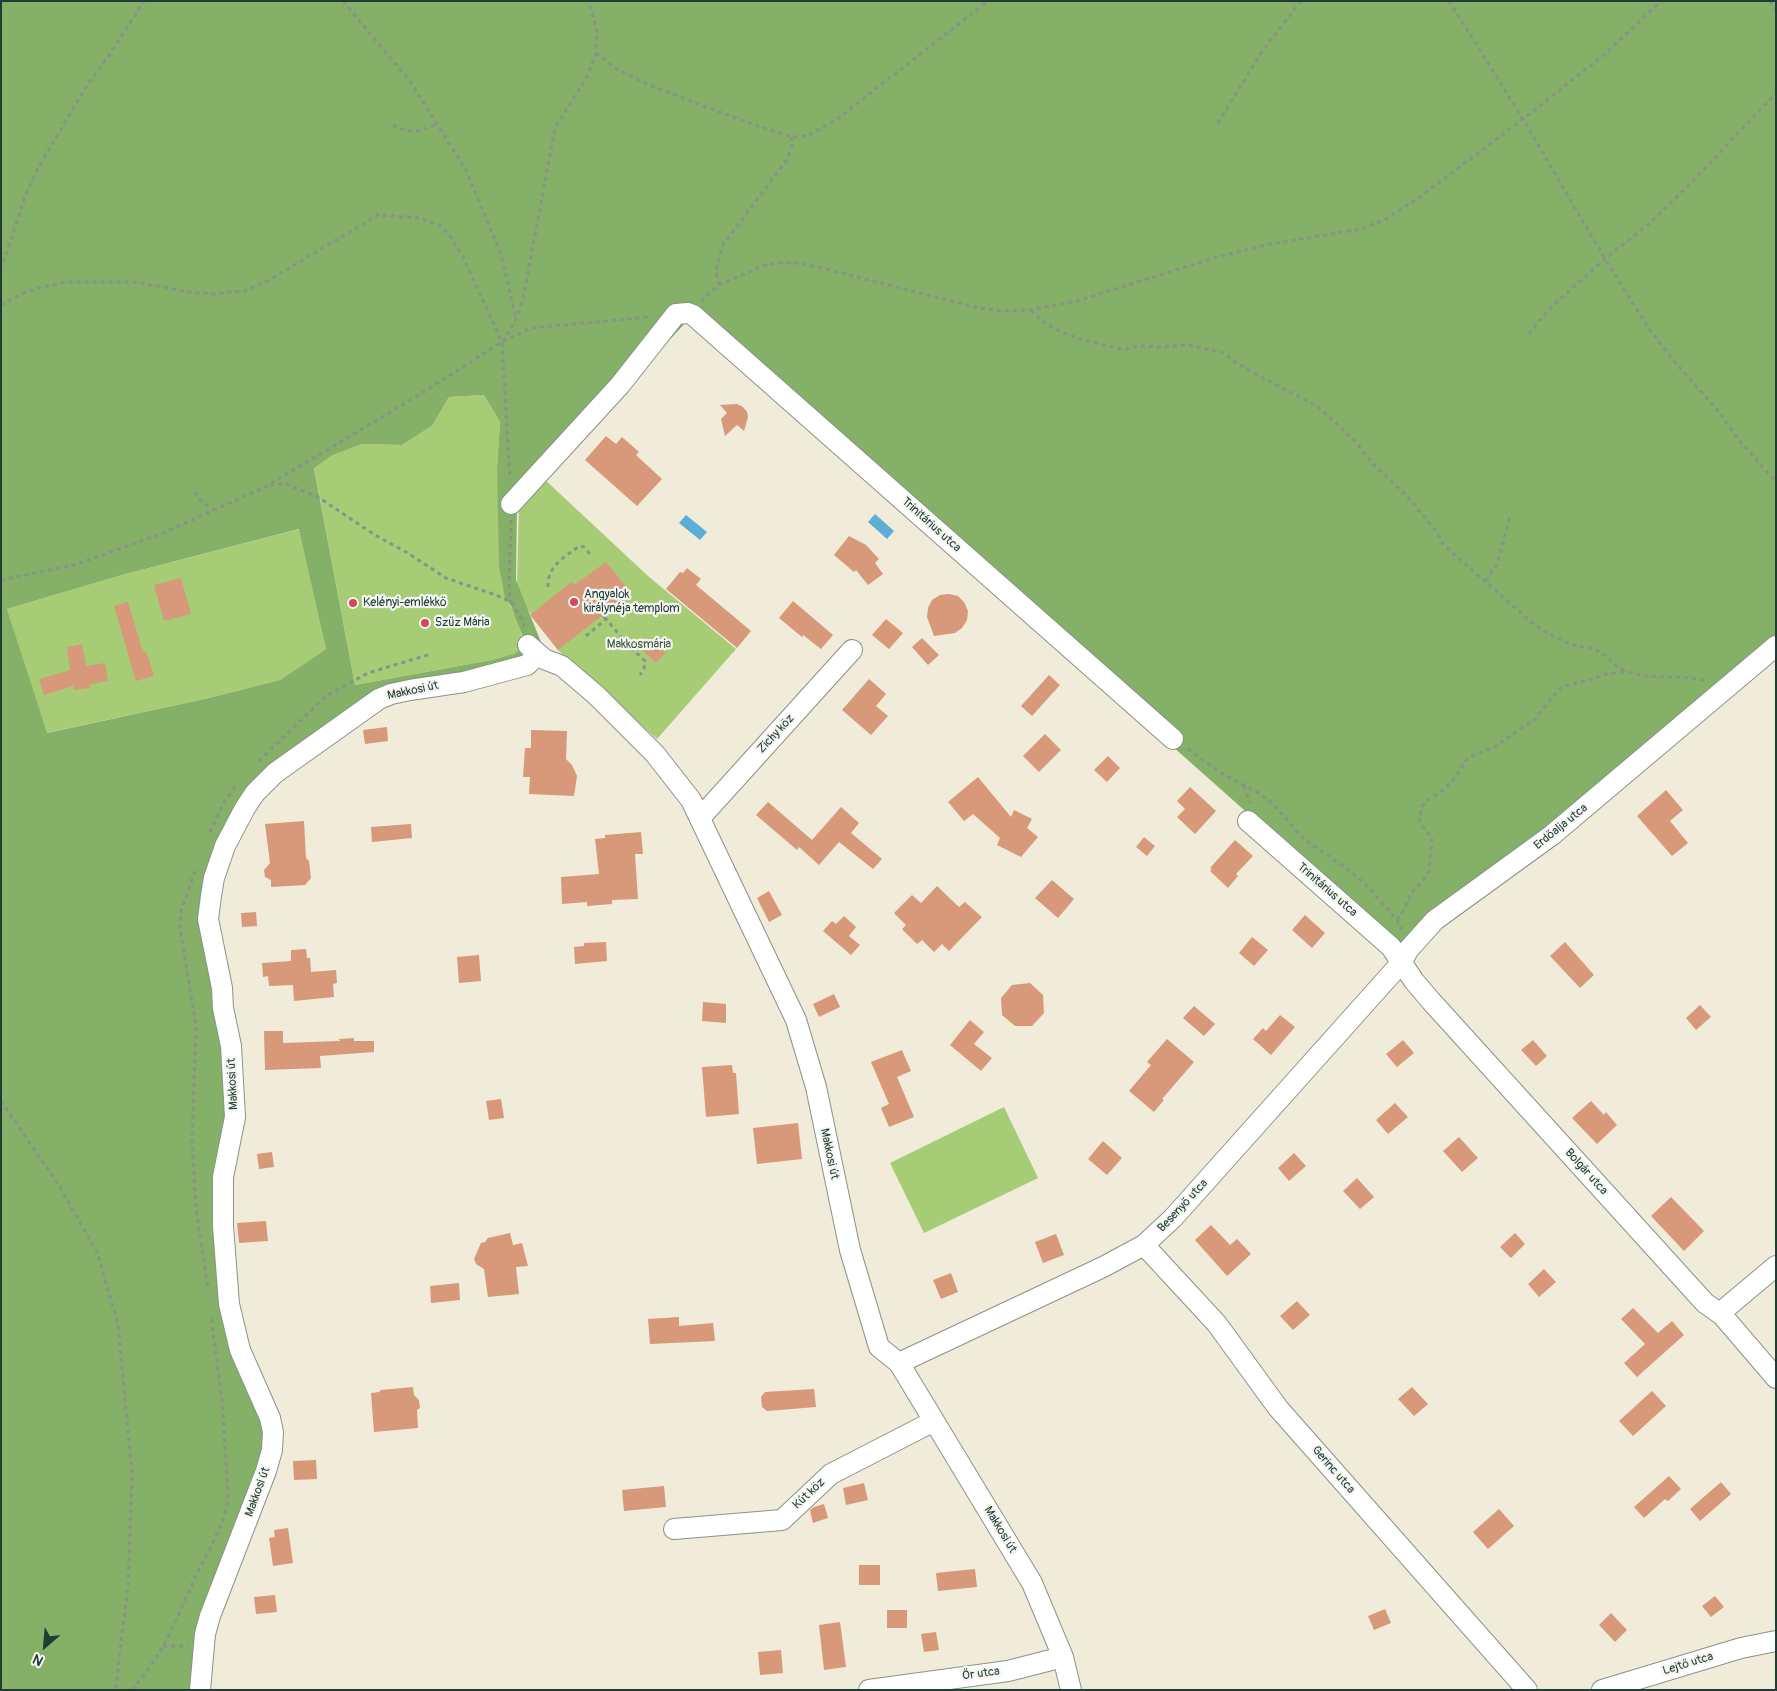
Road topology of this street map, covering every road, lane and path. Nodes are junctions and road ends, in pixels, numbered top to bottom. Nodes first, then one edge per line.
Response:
1 (144, 1) edge
2 (342, 1) edge
3 (588, 1) edge
4 (988, 1) edge
5 (1302, 1) edge
6 (1450, 1) edge
7 (1661, 1) edge
8 (1770, 1) edge
9 (1776, 10) edge
10 (596, 53) junction
11 (1776, 93) edge
12 (1523, 120) junction
13 (1218, 123) dead end
14 (437, 124) junction
15 (393, 125) dead end
16 (792, 136) junction
17 (1605, 259) junction
18 (1, 270) edge
19 (719, 285) junction
20 (1, 306) edge
21 (1032, 310) junction
22 (682, 314) junction
23 (516, 319) junction
24 (1529, 334) dead end
25 (502, 342) junction
26 (1776, 482) edge
27 (267, 486) junction
28 (195, 492) dead end
29 (511, 504) junction
30 (214, 510) junction
31 (1510, 516) dead end
32 (590, 554) dead end
33 (1, 580) edge
34 (1486, 581) junction
35 (548, 587) dead end
36 (511, 602) junction
37 (603, 615) dead end
38 (606, 619) junction
39 (586, 636) dead end
40 (1776, 646) edge
41 (533, 649) junction
42 (852, 650) dead end
43 (1626, 672) junction
44 (640, 676) dead end
45 (1722, 692) junction
46 (1173, 739) joint
47 (700, 818) junction
48 (1248, 821) dead end
49 (1397, 920) junction
50 (1405, 956) junction
51 (1, 1101) edge
52 (1144, 1245) junction
53 (1776, 1266) edge
54 (1722, 1315) junction
55 (899, 1363) junction
56 (1776, 1378) edge
57 (934, 1421) junction
58 (674, 1529) dead end
59 (1776, 1642) edge
60 (1063, 1658) junction
61 (116, 1690) edge
62 (200, 1690) edge
63 (869, 1690) edge
64 (1071, 1690) edge
65 (1527, 1690) edge
66 (1602, 1690) edge

1 - 18 path
2 - 14 path
3 - 10 path
4 - 16 path
5 - 13 path
6 - 12 path
7 - 12 path
8 - 9 path
10 - 16 path
10 - 23 path
11 - 17 path
12 - 17 path
12 - 21 path
14 - 15 path
14 - 23 path
16 - 19 path
17 - 24 path
17 - 26 path
19 - 21 path
19 - 22 path
20 - 25 path
21 - 34 path
22 - 25 path
22 - 29 street
22 - 46 street, Trinitárius utca
23 - 25 path
25 - 27 path
25 - 29 path
27 - 30 path
27 - 36 path
28 - 30 path
29 - 36 path
30 - 33 path
31 - 34 path
32 - 35 path
34 - 43 path
36 - 41 path
37 - 38 path
38 - 39 path
38 - 44 path
40 - 45 street, Erdőalja utca
41 - 47 street, Makkosi út
41 - 62 street, Makkosi út
42 - 47 street, Zichy köz
43 - 45 path
43 - 49 path
45 - 50 street, Erdőalja utca
46 - 49 path
47 - 55 street, Makkosi út
48 - 50 street, Trinitárius utca
49 - 50 path
50 - 52 street, Besenyő utca
50 - 54 street, Bolgár utca
51 - 61 path
52 - 55 street, Besenyő utca
52 - 65 street, Gerinc utca
53 - 54 street
54 - 56 street, Bolgár utca
55 - 57 street, Makkosi út
57 - 58 street, Kút köz
57 - 60 street, Makkosi út
59 - 66 street, Lejtő utca
60 - 63 street, Őr utca
60 - 64 street, Makkosi út

